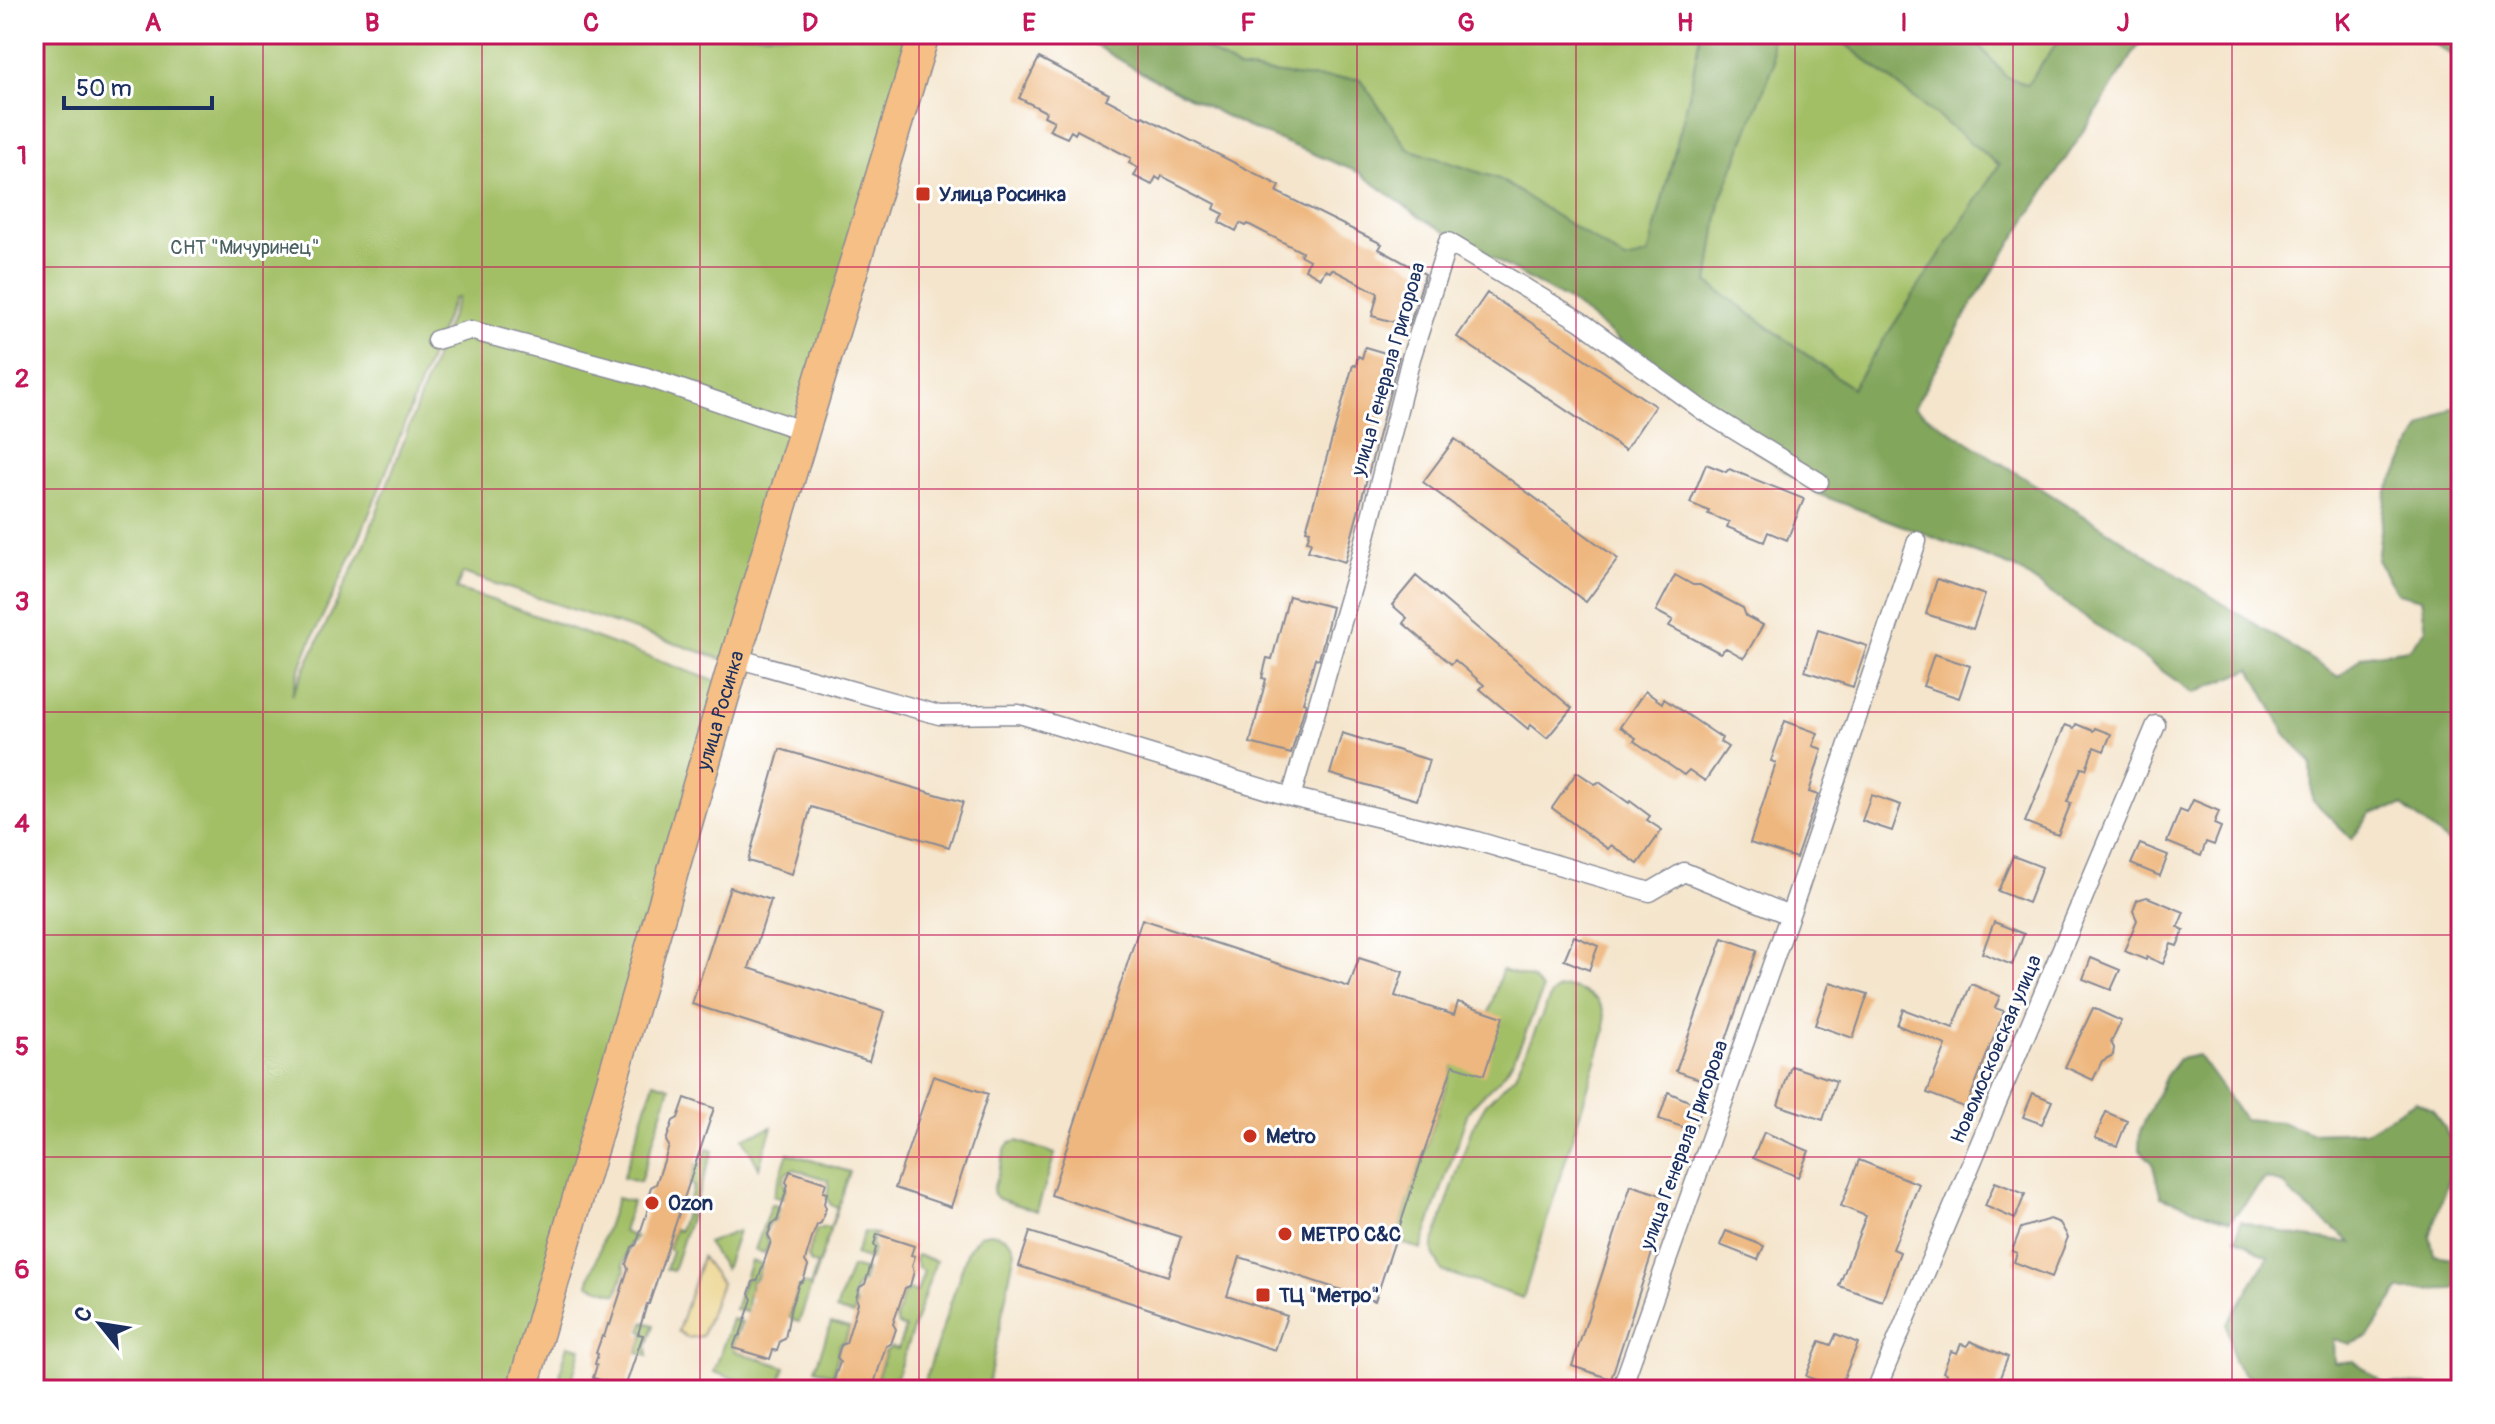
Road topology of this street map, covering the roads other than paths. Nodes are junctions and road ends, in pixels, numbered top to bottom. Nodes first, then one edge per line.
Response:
1 (924, 34) edge
2 (436, 340) dead end
3 (804, 431) junction
4 (1819, 482) dead end
5 (1917, 541) dead end
6 (736, 658) junction
7 (2156, 725) dead end
8 (1291, 797) junction
9 (1789, 915) junction
10 (47, 1383) dead end
11 (82, 1390) edge
12 (522, 1390) edge
13 (1621, 1390) edge
14 (1876, 1390) edge

1 - 3 main road, улица Росинка
2 - 3 street
3 - 6 main road, улица Росинка
4 - 8 street, улица Генерала Григорова
5 - 9 street, улица Генерала Григорова
6 - 8 street
6 - 12 main road, улица Росинка
7 - 14 street, Новомосковская улица
8 - 9 street
9 - 13 street, улица Генерала Григорова
10 - 11 street

